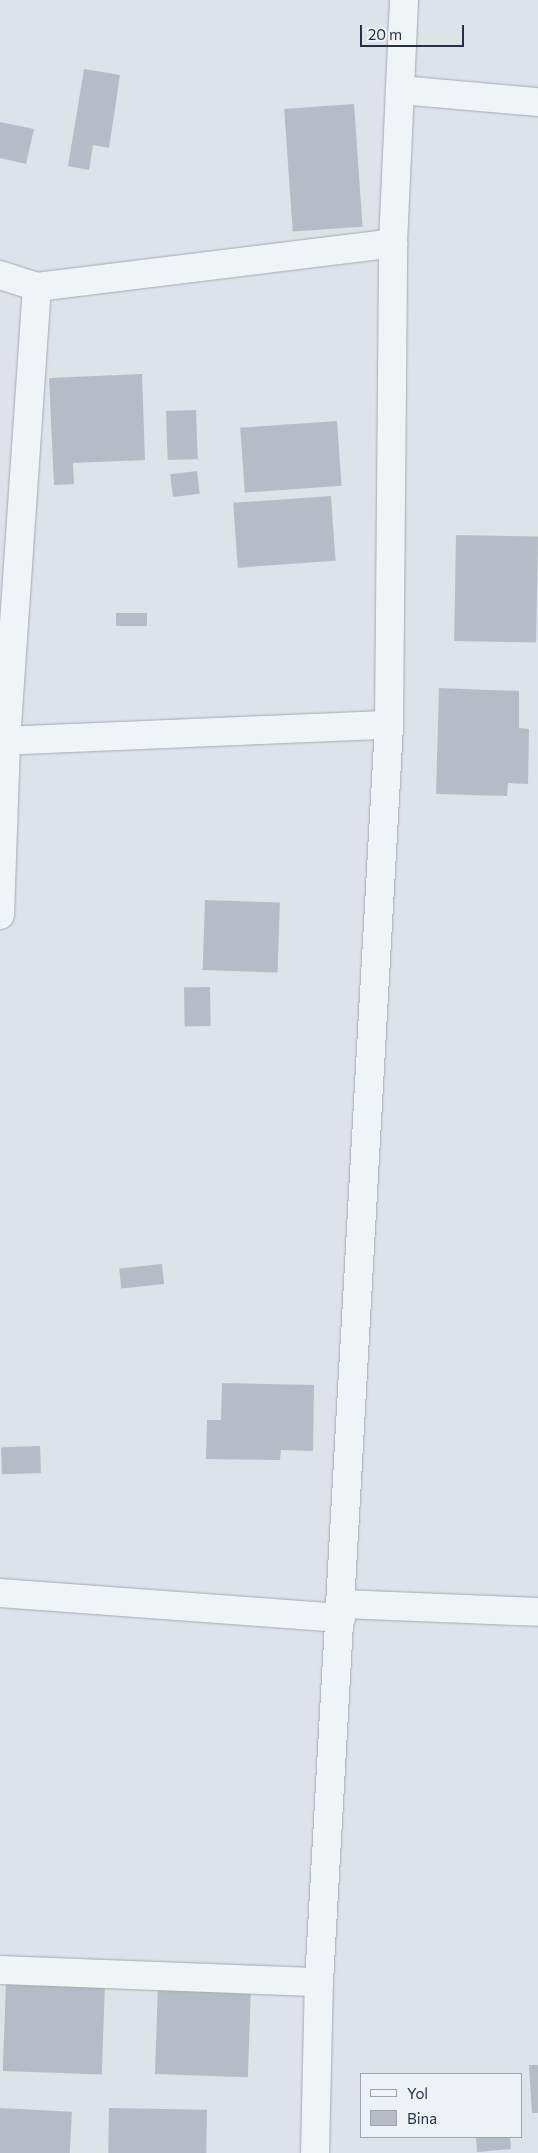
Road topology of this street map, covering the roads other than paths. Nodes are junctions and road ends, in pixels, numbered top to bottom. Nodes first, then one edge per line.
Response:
1 (404, 0) edge
2 (400, 90) junction
3 (538, 102) edge
4 (393, 243) junction
5 (0, 275) edge
6 (37, 287) junction
7 (389, 725) junction
8 (3, 741) edge
9 (0, 915) edge
10 (0, 1593) edge
11 (341, 1611) junction
12 (538, 1612) edge
13 (0, 1970) edge
14 (319, 1982) junction
15 (315, 2153) edge

1 - 2 street
2 - 3 street
2 - 4 street
4 - 6 street
4 - 7 street
5 - 6 street
6 - 8 street
7 - 8 street
7 - 11 street
8 - 9 street
10 - 11 street
11 - 12 street
11 - 14 street
13 - 14 street
14 - 15 street

